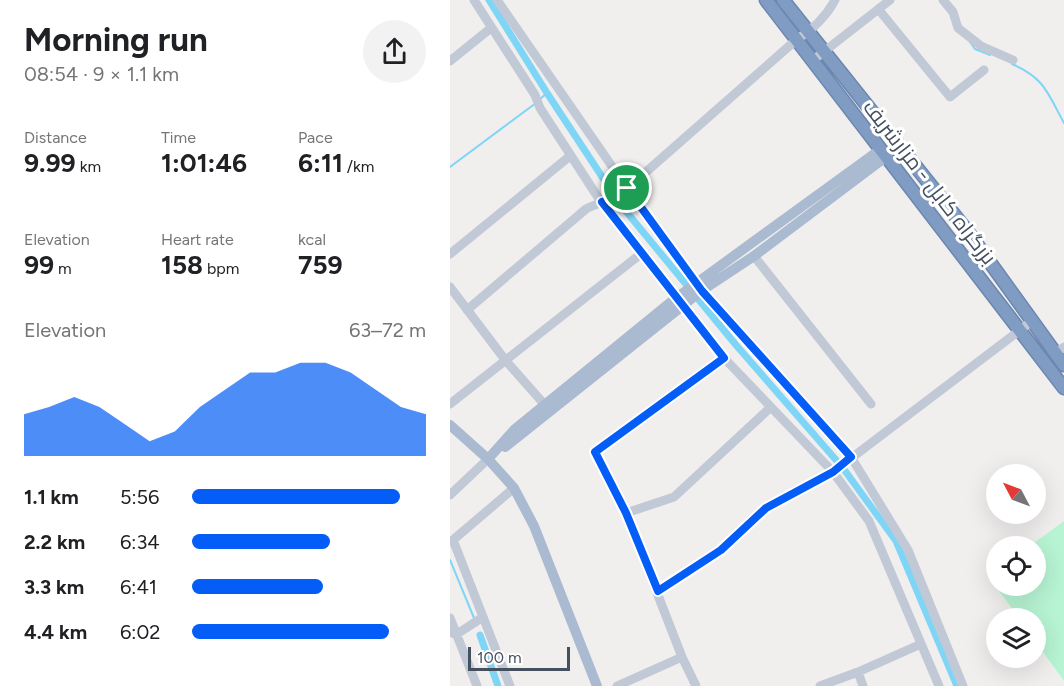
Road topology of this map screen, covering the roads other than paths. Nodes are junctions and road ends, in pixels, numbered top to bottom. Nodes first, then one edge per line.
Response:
1 (474, 0) edge
2 (766, 0) edge
3 (783, 0) edge
4 (835, 0) edge
5 (890, 0) edge
6 (943, 0) edge
7 (498, 1) edge
8 (879, 10) junction
9 (491, 28) junction
10 (808, 32) junction
11 (796, 40) junction
12 (824, 53) junction
13 (1013, 60) dead end
14 (450, 61) edge
15 (812, 61) junction
16 (984, 70) dead end
17 (884, 153) junction
18 (570, 156) junction
19 (624, 191) junction
20 (605, 201) junction
21 (642, 253) junction
22 (450, 254) edge
23 (754, 256) junction
24 (450, 287) edge
25 (698, 287) junction
26 (680, 302) junction
27 (467, 309) junction
28 (1032, 321) junction
29 (1020, 330) junction
30 (1060, 350) edge
31 (724, 358) junction
32 (506, 361) junction
33 (1064, 364) edge
34 (1064, 388) edge
35 (450, 404) edge
36 (544, 404) junction
37 (871, 404) dead end
38 (771, 407) junction
39 (450, 425) edge
40 (488, 459) junction
41 (848, 460) junction
42 (834, 470) junction
43 (514, 488) junction
44 (450, 495) edge
45 (626, 513) junction
46 (658, 591) junction
47 (483, 617) junction
48 (450, 618) edge
49 (453, 633) edge
50 (921, 644) junction
51 (682, 657) junction
52 (858, 672) junction
53 (477, 686) edge
54 (510, 686) edge
55 (597, 686) edge
56 (617, 686) edge
57 (696, 686) edge
58 (820, 686) edge
59 (863, 686) edge
60 (939, 686) edge
61 (963, 686) edge

1 - 9 street
2 - 11 highway, بزرگراه کابل - مزارشریف
3 - 10 highway, بزرگراه کابل - مزارشریف
4 - 10 street
5 - 8 street
6 - 13 street
7 - 19 street
8 - 12 street
8 - 16 street
9 - 14 street
9 - 18 street
10 - 11 street
10 - 12 highway, بزرگراه کابل - مزارشریف
11 - 15 highway, بزرگراه کابل - مزارشریف
11 - 19 street
12 - 15 street
12 - 28 highway, بزرگراه کابل - مزارشریف
15 - 17 highway, بزرگراه کابل - مزارشریف
17 - 23 main road
17 - 25 main road
17 - 29 highway, بزرگراه کابل - مزارشریف
18 - 20 street
18 - 22 street
19 - 20 street
19 - 25 street
20 - 21 street
20 - 27 street
21 - 26 street
21 - 32 street
23 - 25 main road
23 - 37 street
24 - 27 street
25 - 26 main road
25 - 41 street
26 - 31 street
26 - 36 main road
26 - 40 main road
27 - 32 street
28 - 29 street
28 - 30 highway, بزرگراه کابل - مزارشریف
29 - 34 highway, بزرگراه کابل - مزارشریف
29 - 41 street
30 - 33 highway, بزرگراه کابل - مزارشریف
31 - 38 street
31 - 45 street
32 - 35 street
32 - 36 street
36 - 40 main road
38 - 42 street
38 - 45 street
39 - 40 main road
40 - 43 main road
40 - 44 street
41 - 42 street
41 - 61 street
42 - 46 street
42 - 50 street
43 - 47 street
43 - 55 main road
45 - 46 street
46 - 51 street
47 - 49 street
47 - 54 street
48 - 49 street
49 - 53 street
50 - 52 street
50 - 60 street
51 - 56 street
51 - 57 street
52 - 58 street
52 - 59 street

